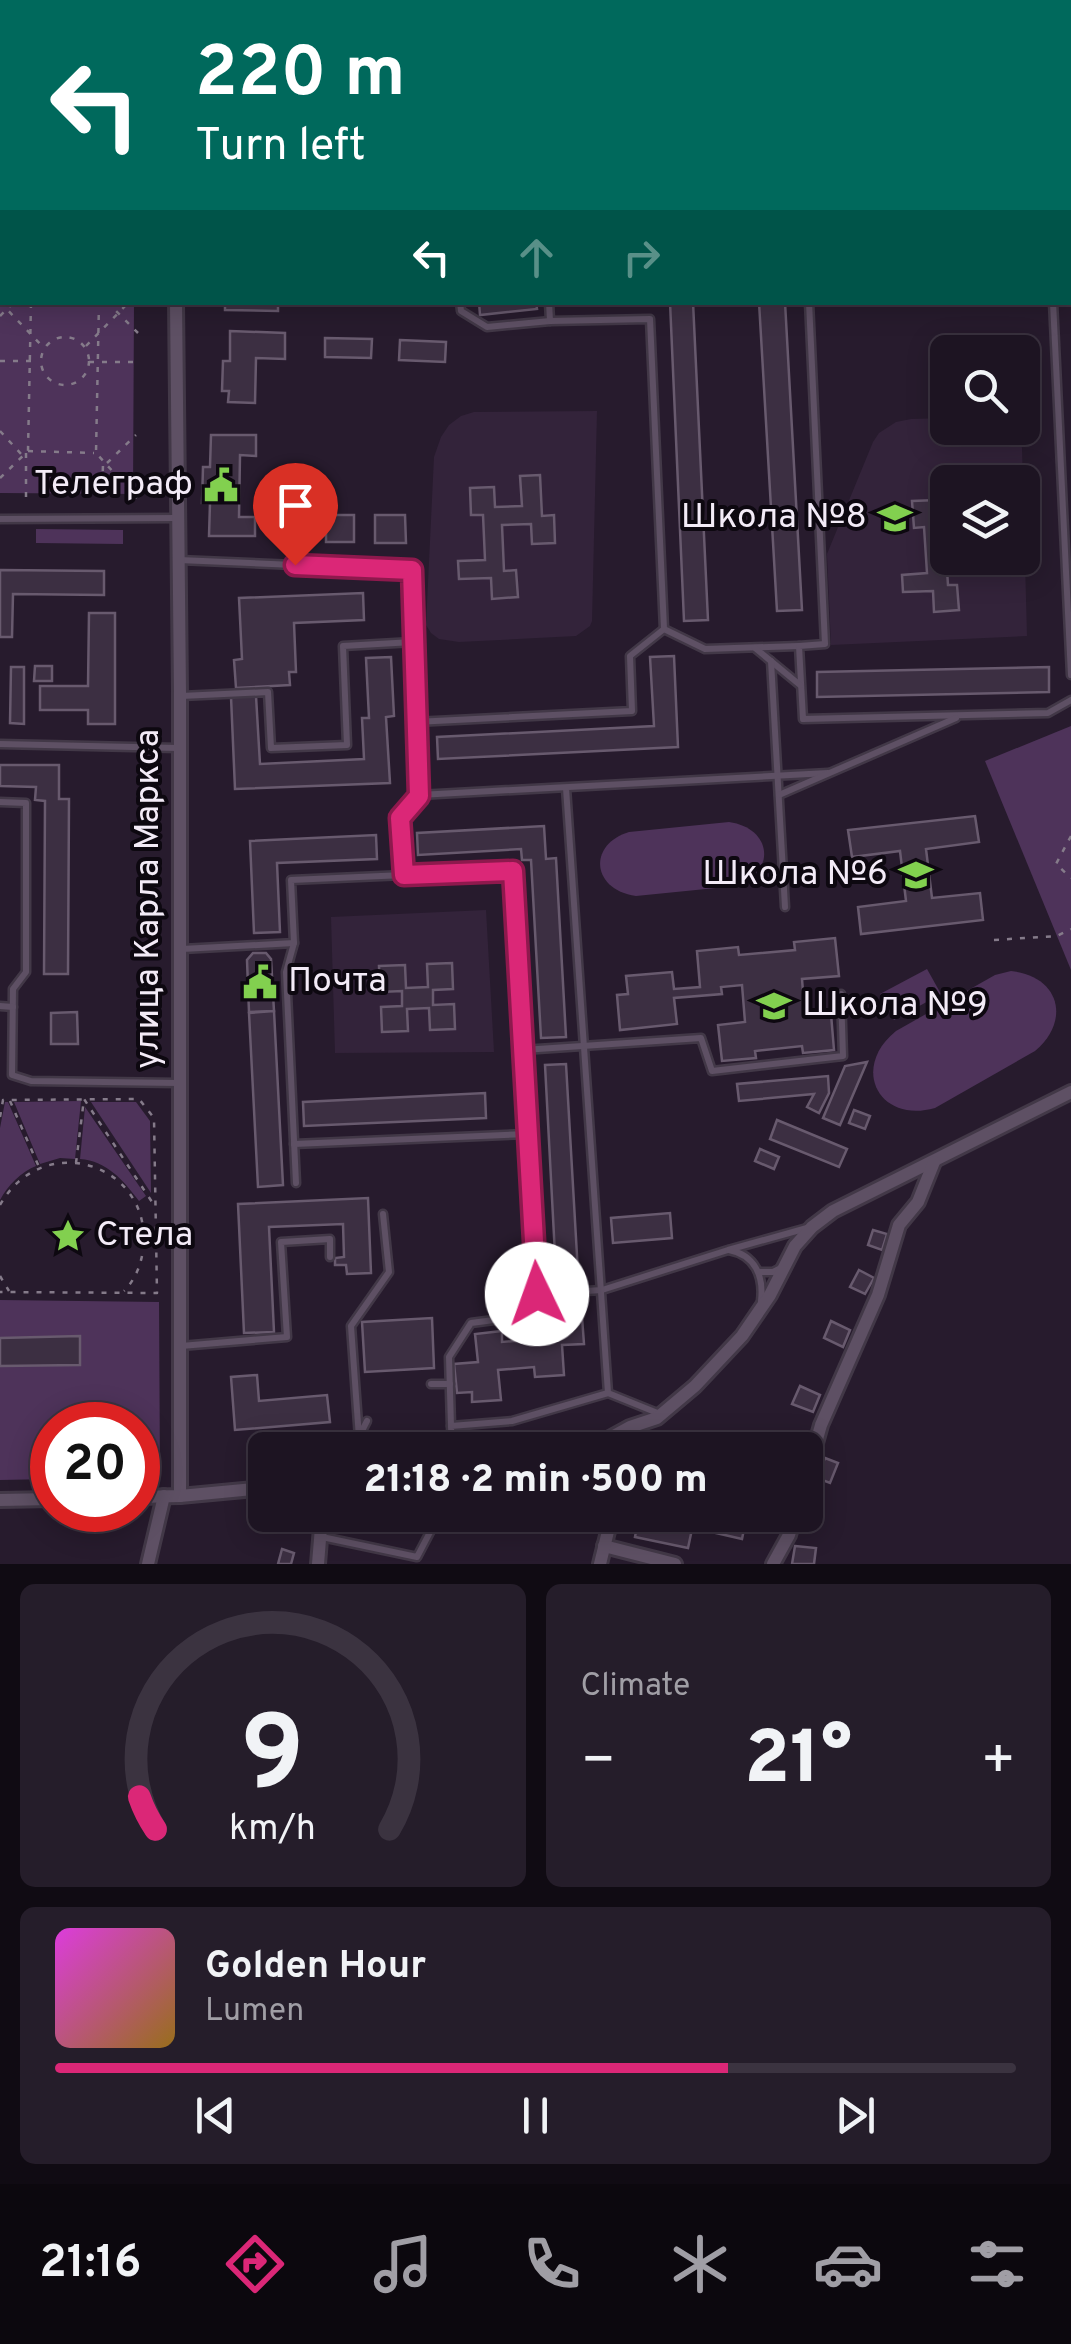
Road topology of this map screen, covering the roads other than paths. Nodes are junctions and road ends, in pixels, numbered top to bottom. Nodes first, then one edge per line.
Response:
1 (176, 305) edge
2 (460, 305) edge
3 (550, 305) edge
4 (809, 305) edge
5 (1053, 305) edge
6 (550, 321) junction
7 (178, 518) junction
8 (0, 519) edge
9 (178, 560) junction
10 (664, 629) junction
11 (413, 642) junction
12 (799, 646) junction
13 (754, 647) junction
14 (771, 661) junction
15 (1071, 674) edge
16 (801, 686) junction
17 (179, 696) junction
18 (1071, 700) edge
19 (961, 715) junction
20 (415, 722) junction
21 (0, 744) edge
22 (180, 748) junction
23 (828, 774) junction
24 (778, 776) junction
25 (566, 788) junction
26 (779, 795) junction
27 (419, 796) junction
28 (0, 802) edge
29 (404, 875) junction
30 (785, 907) dead end
31 (294, 943) junction
32 (180, 949) junction
33 (841, 994) dead end
34 (0, 1006) edge
35 (13, 1007) junction
36 (585, 1046) junction
37 (523, 1050) junction
38 (180, 1083) junction
39 (1071, 1092) edge
40 (528, 1134) junction
41 (294, 1144) junction
42 (934, 1162) junction
43 (296, 1183) dead end
44 (384, 1214) dead end
45 (812, 1227) junction
46 (728, 1250) junction
47 (330, 1257) dead end
48 (786, 1265) junction
49 (759, 1272) junction
50 (602, 1290) junction
51 (537, 1294) junction
52 (760, 1310) junction
53 (180, 1346) junction
54 (431, 1384) dead end
55 (450, 1384) junction
56 (608, 1393) junction
57 (662, 1414) junction
58 (367, 1421) dead end
59 (451, 1426) junction
60 (624, 1430) joint
61 (358, 1432) edge
62 (361, 1432) edge
63 (451, 1432) edge
64 (620, 1432) edge
65 (820, 1432) edge
66 (248, 1490) edge
67 (160, 1496) edge
68 (164, 1496) junction
69 (180, 1496) junction
70 (30, 1499) edge
71 (0, 1500) edge
72 (322, 1532) edge
73 (430, 1532) edge
74 (608, 1532) edge
75 (791, 1532) edge
76 (322, 1538) junction
77 (604, 1546) junction
78 (148, 1564) edge
79 (318, 1564) edge
80 (600, 1564) edge
81 (675, 1564) edge
82 (773, 1564) edge

1 - 7 street, улица Карла Маркса
2 - 6 lane
3 - 6 lane
4 - 12 lane
5 - 15 lane
6 - 10 lane
7 - 8 lane
7 - 9 street, улица Карла Маркса
9 - 11 lane
9 - 17 street, улица Карла Маркса
10 - 13 lane
10 - 20 lane
11 - 17 lane
11 - 20 lane
12 - 13 lane
12 - 16 lane
13 - 14 lane
14 - 16 lane
14 - 24 lane
16 - 19 lane
17 - 22 street, улица Карла Маркса
18 - 19 lane
19 - 23 lane
20 - 27 lane
21 - 22 lane
22 - 32 street, улица Карла Маркса
23 - 24 lane
23 - 26 lane
24 - 25 lane
24 - 26 lane
25 - 27 lane
25 - 36 lane
26 - 30 lane
27 - 29 lane
28 - 35 lane
29 - 31 lane
29 - 37 lane
31 - 32 lane
31 - 41 lane
32 - 38 street, улица Карла Маркса
33 - 36 lane
34 - 35 lane
35 - 38 lane
36 - 37 lane
36 - 50 lane
37 - 40 lane
38 - 53 street, улица Карла Маркса
39 - 42 street
40 - 41 lane
40 - 51 lane
41 - 43 lane
42 - 45 street
42 - 65 street
44 - 61 lane
45 - 46 lane
45 - 48 street
46 - 49 lane
46 - 50 lane
47 - 53 lane
48 - 49 lane
48 - 52 street
49 - 52 lane
50 - 51 lane
50 - 56 lane
51 - 55 lane
52 - 57 street
53 - 69 street, улица Карла Маркса
54 - 55 lane
55 - 59 lane
56 - 57 lane
56 - 59 lane
57 - 60 street
58 - 62 lane
59 - 63 lane
60 - 64 street
66 - 69 street
67 - 68 street
68 - 69 street
68 - 78 street
70 - 71 street
72 - 76 street
73 - 76 lane
74 - 77 street
75 - 82 street
76 - 79 street
77 - 80 street
77 - 81 street

